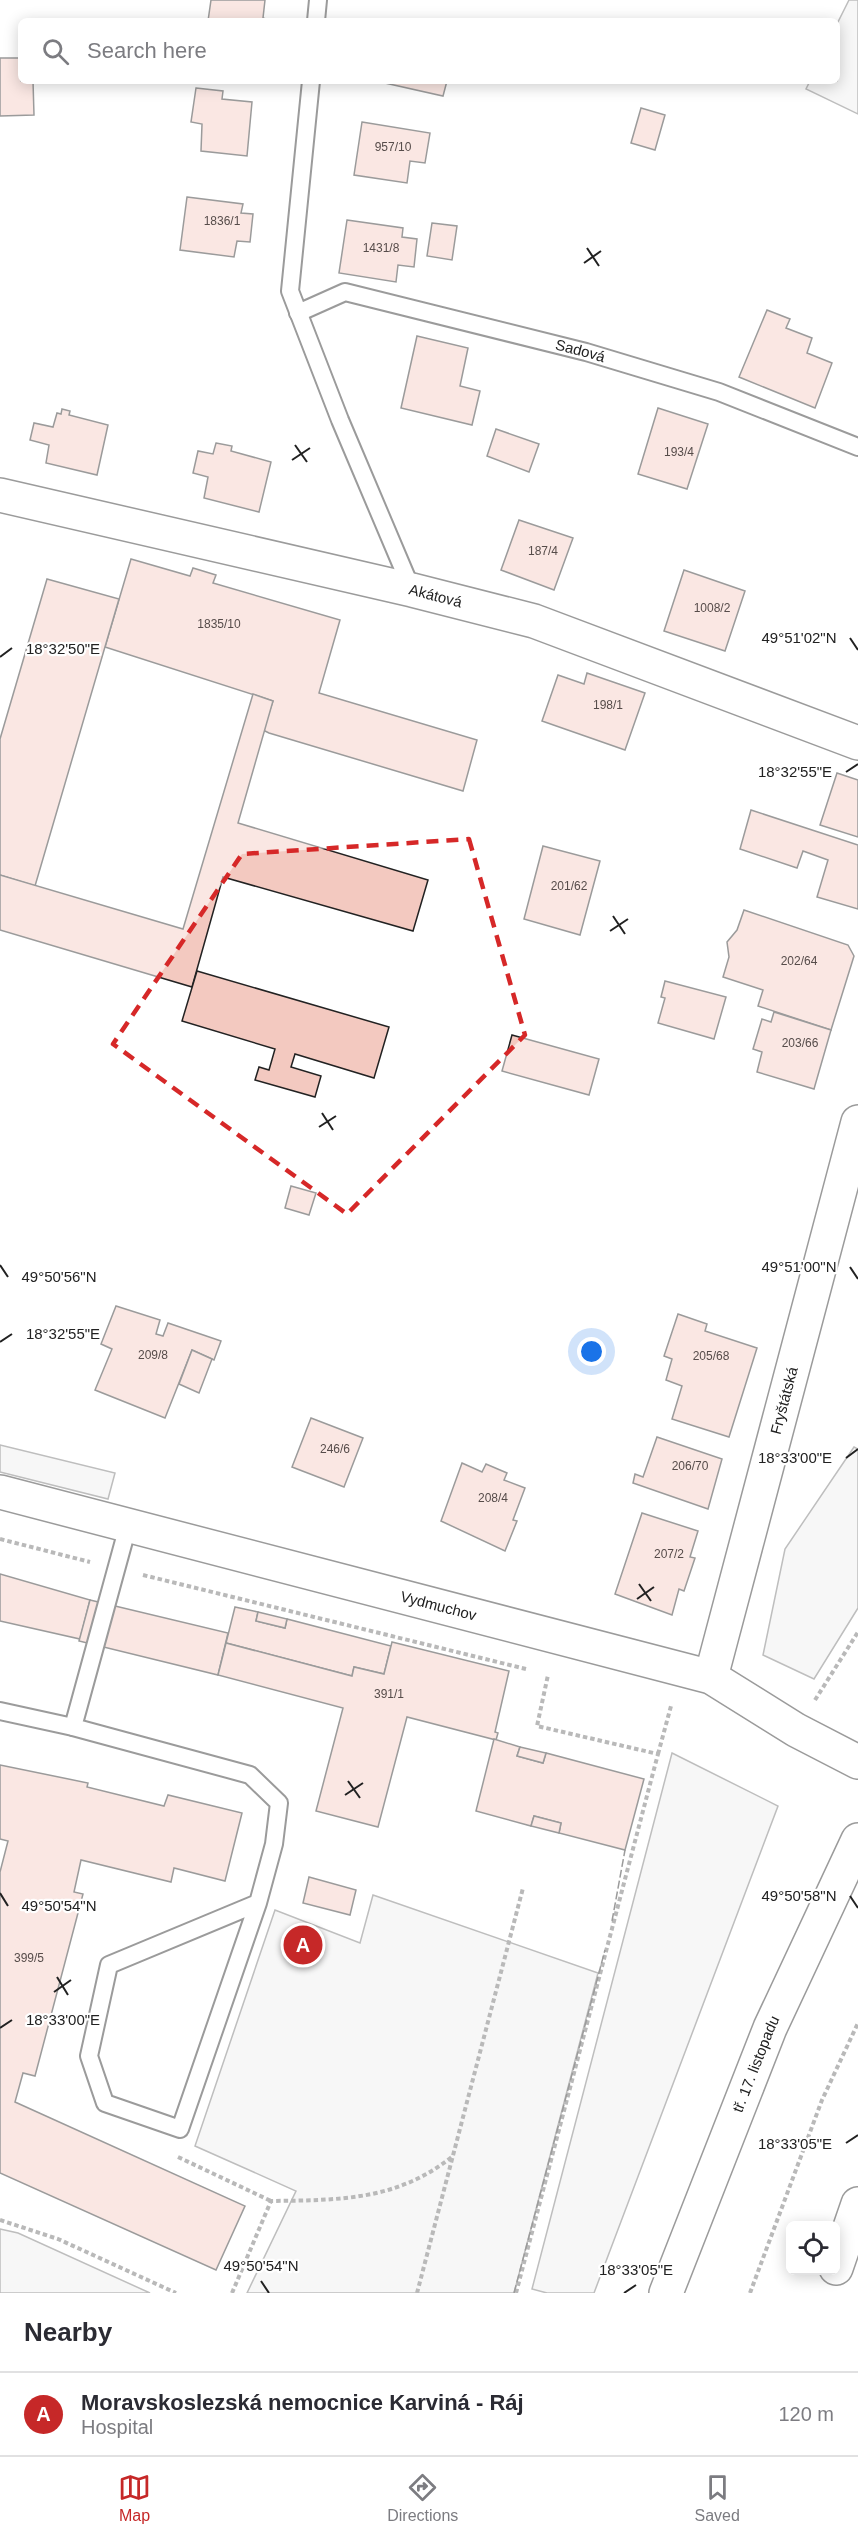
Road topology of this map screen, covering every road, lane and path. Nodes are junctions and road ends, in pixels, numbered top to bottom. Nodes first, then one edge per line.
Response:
1 (318, 0) edge
2 (316, 18) edge
3 (311, 84) edge
4 (298, 313) junction
5 (858, 447) edge
6 (0, 495) edge
7 (412, 590) junction
8 (858, 743) edge
9 (858, 1122) edge
10 (0, 1492) edge
11 (128, 1526) junction
12 (0, 1539) edge
13 (114, 1568) junction
14 (858, 1632) edge
15 (528, 1670) dead end
16 (539, 1672) dead end
17 (711, 1677) junction
18 (660, 1704) dead end
19 (671, 1707) junction
20 (681, 1709) dead end
21 (0, 1711) edge
22 (73, 1727) junction
23 (796, 1730) junction
24 (658, 1754) junction
25 (858, 1762) edge
26 (858, 1840) edge
27 (523, 1888) dead end
28 (258, 1903) junction
29 (858, 2023) edge
30 (180, 2129) junction
31 (453, 2155) junction
32 (270, 2201) junction
33 (858, 2204) edge
34 (0, 2220) edge
35 (840, 2255) edge
36 (833, 2275) edge
37 (176, 2293) edge
38 (232, 2293) edge
39 (417, 2293) edge
40 (516, 2293) edge
41 (666, 2293) edge
42 (750, 2293) edge
43 (827, 2293) edge

1 - 2 lane
3 - 4 lane
4 - 5 lane, Sadová
4 - 7 lane
6 - 7 street, Akátová
7 - 8 street, Akátová
9 - 17 street, Fryštátská
10 - 11 street, Vydmuchov
11 - 13 lane
11 - 17 street, Vydmuchov
12 - 13 path
13 - 15 path
13 - 22 lane
14 - 23 path
16 - 24 path
17 - 23 street, Vydmuchov
18 - 19 path
19 - 20 path
19 - 24 path
21 - 22 lane
22 - 28 lane
23 - 25 street, Vydmuchov
24 - 40 path
26 - 41 street, tř. 17. listopadu
27 - 31 path
28 - 30 lane
28 - 30 lane
29 - 42 path
30 - 32 path
31 - 32 path
31 - 39 path
32 - 38 path
33 - 35 street
34 - 37 path
36 - 43 street

